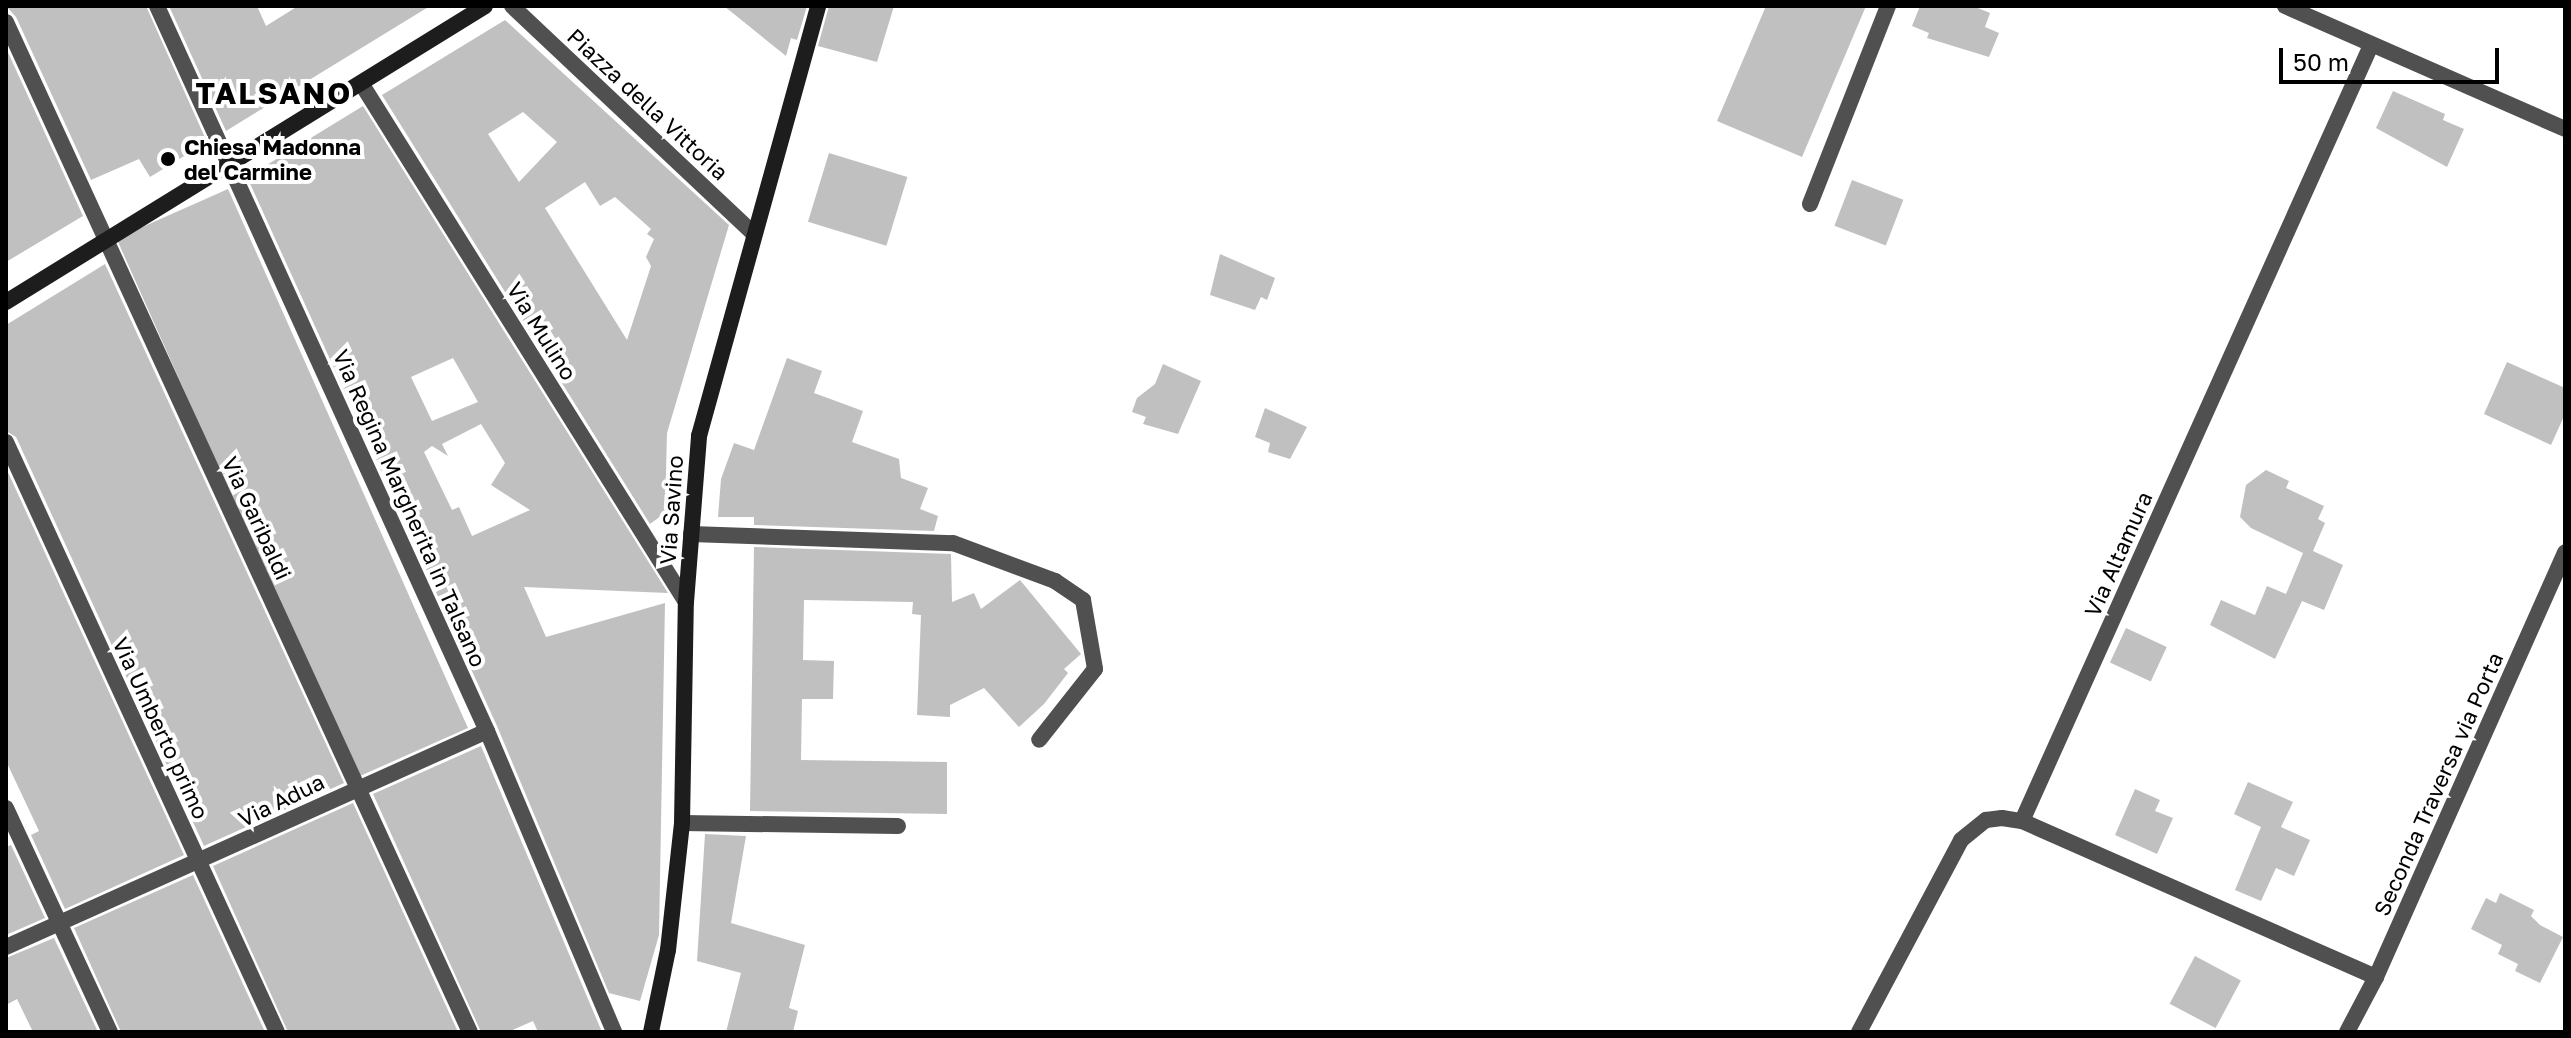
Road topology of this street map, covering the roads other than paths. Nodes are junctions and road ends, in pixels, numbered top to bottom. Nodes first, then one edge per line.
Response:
1 (157, 6) edge
2 (485, 6) edge
3 (512, 6) edge
4 (818, 6) edge
5 (1888, 6) edge
6 (2285, 6) edge
7 (6, 22) edge
8 (2371, 45) junction
9 (361, 83) junction
10 (2565, 129) edge
11 (230, 166) junction
12 (1810, 204) dead end
13 (753, 233) junction
14 (105, 243) junction
15 (6, 302) edge
16 (6, 442) edge
17 (691, 534) junction
18 (2565, 552) edge
19 (686, 602) junction
20 (487, 731) junction
21 (1039, 740) dead end
22 (358, 788) junction
23 (6, 808) edge
24 (2022, 821) junction
25 (682, 823) junction
26 (898, 826) dead end
27 (200, 864) junction
28 (58, 921) junction
29 (6, 947) edge
30 (2376, 977) junction
31 (110, 1032) edge
32 (277, 1032) edge
33 (470, 1032) edge
34 (614, 1032) edge
35 (651, 1032) edge
36 (1859, 1032) edge
37 (2347, 1032) edge

1 - 11 street, Via Regina Margherita in Talsano
2 - 9 street
3 - 13 street, Piazza della Vittoria
4 - 13 street, Via Savino
5 - 12 street
6 - 8 street
7 - 14 street, Via Garibaldi
8 - 10 street
8 - 24 street, Via Altamura
9 - 11 street
9 - 19 street, Via Mulino
11 - 14 street
11 - 20 street, Via Regina Margherita in Talsano
13 - 17 street, Via Savino
14 - 15 street
14 - 22 street, Via Garibaldi
16 - 27 street, Via Umberto primo
17 - 19 street, Via Savino
17 - 21 street
18 - 30 street, Seconda Traversa via Porta
19 - 25 street, Via Savino
20 - 22 street, Via Adua
20 - 34 street, Via Regina Margherita in Talsano
22 - 27 street, Via Adua
22 - 33 street, Via Garibaldi
23 - 28 street
24 - 30 street
24 - 36 street
25 - 26 street
25 - 35 street, Via Savino
27 - 28 street, Via Adua
27 - 32 street, Via Umberto primo
28 - 29 street, Via Adua
28 - 31 street
30 - 37 street, Seconda Traversa via Porta

